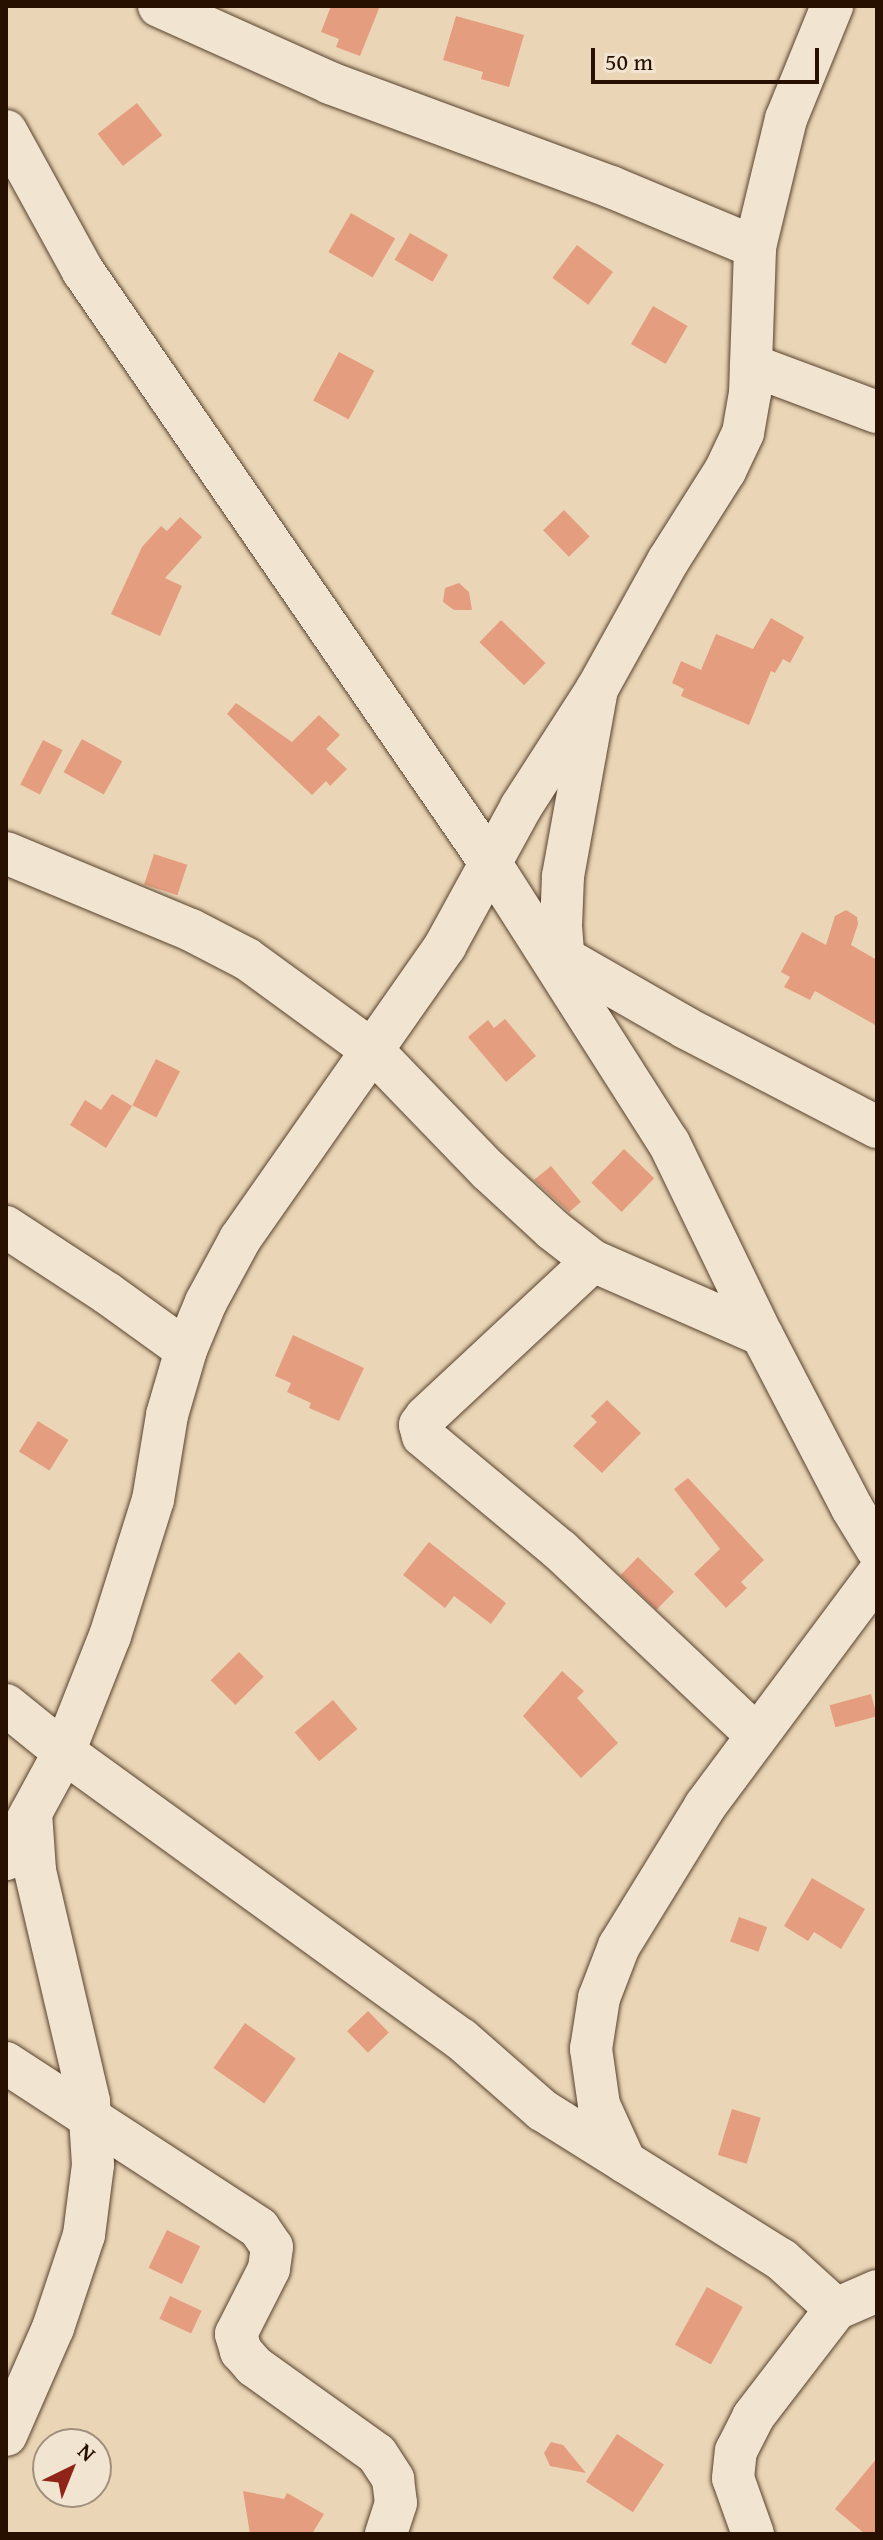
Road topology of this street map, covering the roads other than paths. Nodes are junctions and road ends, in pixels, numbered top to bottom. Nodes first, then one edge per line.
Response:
1 (159, 6) edge
2 (832, 6) edge
3 (6, 131) edge
4 (755, 247) junction
5 (751, 365) junction
6 (877, 412) edge
7 (597, 689) junction
8 (6, 853) edge
9 (491, 864) junction
10 (565, 971) junction
11 (372, 1050) junction
12 (877, 1127) edge
13 (10, 1236) edge
14 (593, 1261) junction
15 (762, 1335) junction
16 (186, 1350) junction
17 (877, 1549) edge
18 (877, 1575) edge
19 (6, 1705) edge
20 (756, 1735) junction
21 (64, 1752) junction
22 (31, 1811) junction
23 (6, 1859) edge
24 (6, 2063) edge
25 (92, 2120) junction
26 (625, 2162) junction
27 (877, 2291) edge
28 (836, 2309) junction
29 (6, 2435) edge
30 (386, 2534) edge
31 (753, 2534) edge

1 - 4 street
2 - 4 street
3 - 9 street
4 - 5 street
5 - 6 street
5 - 7 street
7 - 9 street
7 - 10 street
8 - 11 street
9 - 10 street
9 - 11 street
10 - 12 street
10 - 15 street
11 - 14 street
11 - 16 street
13 - 16 street
14 - 15 street
14 - 20 street
15 - 17 street
16 - 21 street
18 - 20 street
19 - 21 street
20 - 26 street
21 - 22 street
21 - 26 street
22 - 23 street
22 - 25 street
24 - 25 street
25 - 29 street
25 - 30 street
26 - 28 street
27 - 28 street
28 - 31 street

